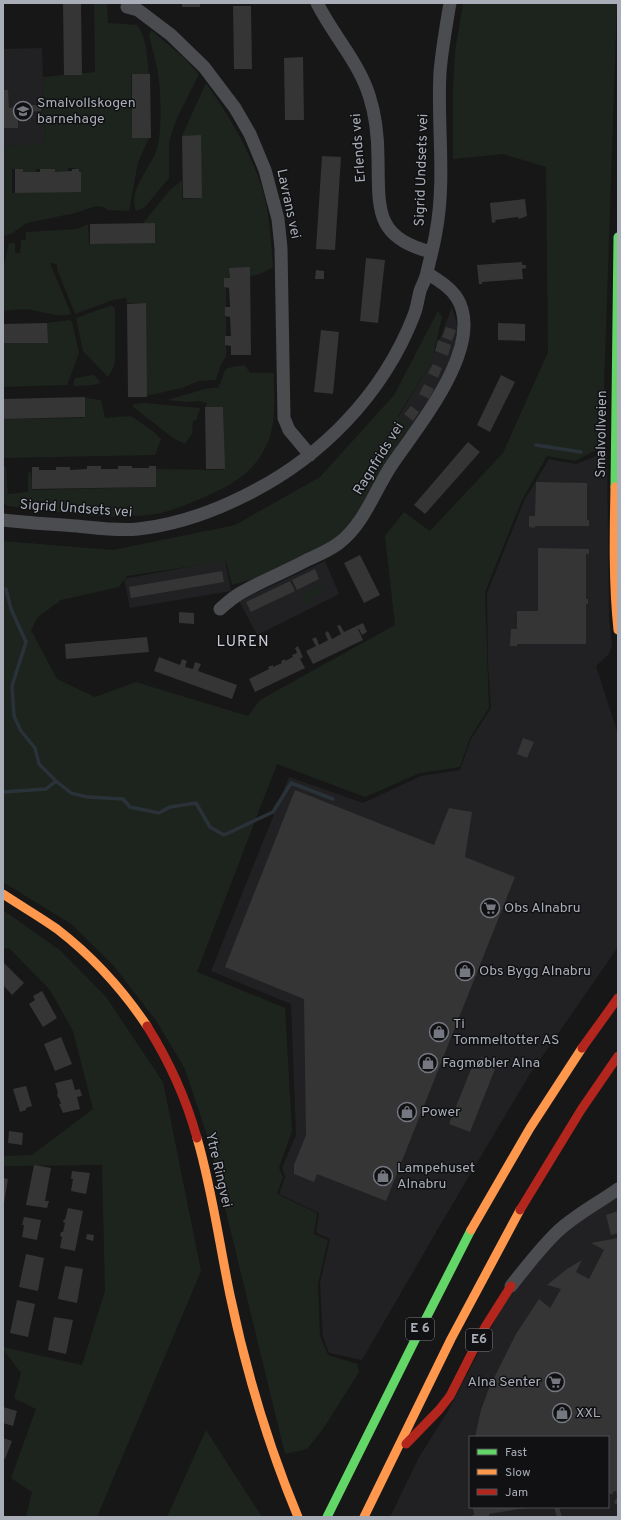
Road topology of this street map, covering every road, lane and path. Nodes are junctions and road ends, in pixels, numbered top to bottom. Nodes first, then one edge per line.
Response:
1 (317, 3) edge
2 (450, 3) edge
3 (127, 7) dead end
4 (618, 237) edge
5 (431, 252) junction
6 (427, 273) junction
7 (310, 455) junction
8 (3, 520) edge
9 (220, 609) dead end
10 (618, 630) edge
11 (3, 894) edge
12 (618, 998) edge
13 (618, 1056) edge
14 (618, 1189) edge
15 (511, 1286) joint
16 (392, 1459) junction
17 (298, 1517) edge
18 (327, 1517) edge
19 (364, 1517) edge

1 - 5 street, Erlends vei
2 - 5 street, Sigrid Undsets vei
3 - 7 street, Lavrans vei
4 - 10 main road, Smalvollveien
5 - 6 street, Sigrid Undsets vei
6 - 7 street, Sigrid Undsets vei
6 - 9 street, Ragnfrids vei
7 - 8 street, Sigrid Undsets vei
11 - 17 main road, Ytre Ringvei
12 - 18 main road, E 6
13 - 16 main road, E 6
14 - 15 street
15 - 16 main road, E6
16 - 19 main road, E 6

